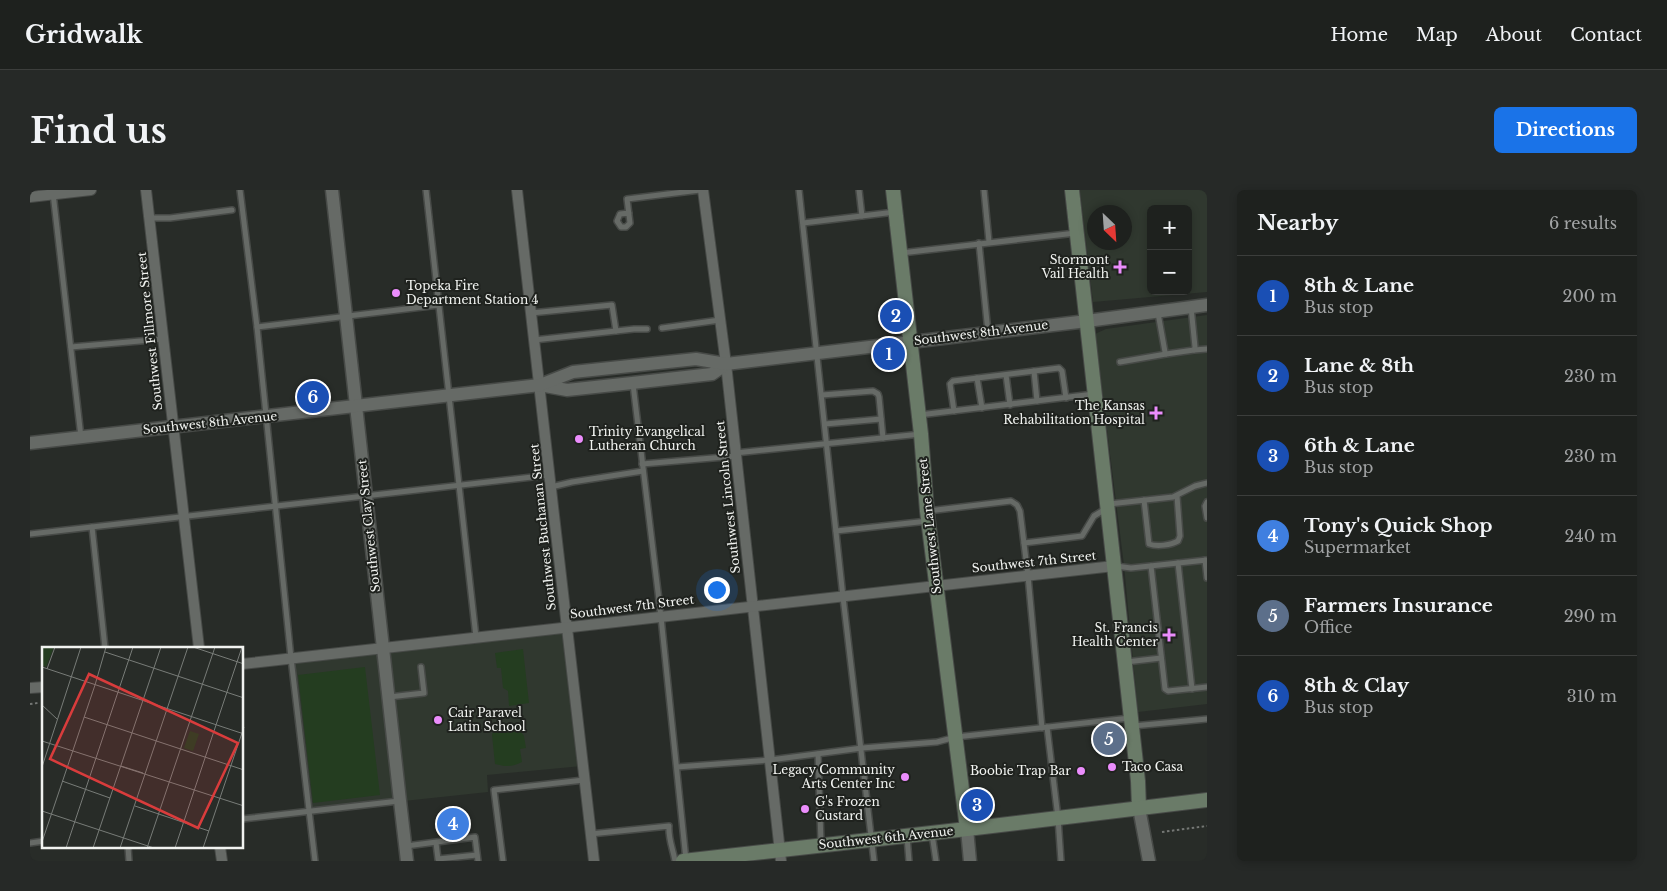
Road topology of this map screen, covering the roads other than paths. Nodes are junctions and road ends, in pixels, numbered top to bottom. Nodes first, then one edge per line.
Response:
1 (91, 190) edge
2 (146, 190) edge
3 (240, 190) edge
4 (332, 190) edge
5 (426, 190) edge
6 (517, 190) edge
7 (702, 190) edge
8 (799, 190) edge
9 (859, 190) edge
10 (893, 190) edge
11 (984, 190) edge
12 (1072, 190) edge
13 (53, 192) edge
14 (30, 197) edge
15 (232, 210) dead end
16 (629, 212) dead end
17 (895, 212) junction
18 (862, 216) junction
19 (150, 218) junction
20 (803, 223) junction
21 (1077, 233) junction
22 (989, 242) junction
23 (979, 243) junction
24 (900, 253) junction
25 (439, 305) junction
26 (1207, 305) edge
27 (1191, 307) junction
28 (1158, 311) junction
29 (531, 313) junction
30 (346, 316) junction
31 (720, 320) junction
32 (1087, 321) junction
33 (257, 327) junction
34 (662, 328) dead end
35 (647, 329) dead end
36 (616, 331) junction
37 (988, 333) junction
38 (163, 339) junction
39 (534, 340) junction
40 (910, 342) junction
41 (71, 347) junction
42 (1207, 349) edge
43 (1194, 350) junction
44 (817, 353) junction
45 (1166, 354) junction
46 (1120, 362) dead end
47 (726, 364) junction
48 (1034, 371) junction
49 (1006, 375) junction
50 (978, 378) junction
51 (632, 383) junction
52 (540, 385) junction
53 (1094, 394) junction
54 (822, 395) junction
55 (448, 396) junction
56 (1066, 398) junction
57 (1037, 402) junction
58 (1010, 405) junction
59 (356, 406) junction
60 (982, 408) junction
61 (954, 411) junction
62 (266, 416) junction
63 (919, 416) junction
64 (881, 419) junction
65 (824, 424) junction
66 (173, 427) junction
67 (921, 434) junction
68 (81, 437) junction
69 (883, 438) junction
70 (30, 443) edge
71 (827, 444) junction
72 (736, 455) junction
73 (642, 464) junction
74 (643, 471) junction
75 (550, 475) junction
76 (1207, 483) edge
77 (459, 485) junction
78 (551, 487) junction
79 (366, 495) junction
80 (1177, 496) junction
81 (1144, 500) junction
82 (1207, 502) edge
83 (275, 506) junction
84 (1107, 506) junction
85 (928, 516) junction
86 (184, 517) junction
87 (1207, 518) edge
88 (92, 527) junction
89 (836, 531) junction
90 (30, 534) edge
91 (1024, 543) junction
92 (1206, 560) edge
93 (1178, 563) junction
94 (1114, 566) junction
95 (1151, 566) junction
96 (1028, 576) junction
97 (1207, 578) edge
98 (936, 586) junction
99 (843, 597) junction
100 (752, 606) junction
101 (661, 617) junction
102 (566, 628) junction
103 (476, 637) junction
104 (105, 647) edge
105 (199, 647) edge
106 (382, 648) junction
107 (291, 658) junction
108 (1161, 658) junction
109 (1125, 662) junction
110 (244, 664) edge
111 (421, 667) dead end
112 (1207, 687) edge
113 (1192, 689) junction
114 (388, 697) junction
115 (1207, 719) edge
116 (1131, 722) junction
117 (1045, 728) junction
118 (956, 737) junction
119 (862, 748) junction
120 (818, 754) junction
121 (770, 760) junction
122 (677, 767) junction
123 (584, 780) junction
124 (1207, 800) edge
125 (400, 801) junction
126 (1139, 808) junction
127 (310, 811) junction
128 (1058, 818) junction
129 (244, 819) edge
130 (967, 829) junction
131 (932, 833) junction
132 (590, 834) junction
133 (907, 836) junction
134 (872, 840) junction
135 (436, 842) junction
136 (406, 846) junction
137 (821, 846) junction
138 (128, 848) edge
139 (220, 848) edge
140 (780, 856) edge
141 (478, 858) edge
142 (129, 861) edge
143 (222, 861) edge
144 (315, 861) edge
145 (408, 861) edge
146 (503, 861) edge
147 (594, 861) edge
148 (675, 861) edge
149 (685, 861) edge
150 (874, 861) edge
151 (909, 861) edge
152 (936, 861) edge
153 (970, 861) edge
154 (1061, 861) edge
155 (1149, 861) edge

1 - 13 street
2 - 19 street, Southwest Fillmore Street
3 - 33 lane
4 - 30 street, Southwest Clay Street
5 - 25 lane
6 - 29 street, Southwest Buchanan Street
7 - 16 lane
7 - 31 street, Southwest Lincoln Street
8 - 20 lane
9 - 18 lane
10 - 17 main road, Southwest Lane Street
11 - 22 lane
12 - 21 main road
13 - 14 street
13 - 41 lane
15 - 19 lane
17 - 18 lane
17 - 24 main road, Southwest Lane Street
18 - 20 lane
19 - 38 street, Southwest Fillmore Street
20 - 44 lane
21 - 22 lane
21 - 32 main road
22 - 23 lane
23 - 24 lane
23 - 37 lane
24 - 40 main road, Southwest Lane Street
25 - 30 lane
25 - 55 lane
26 - 27 street, Southwest 8th Avenue
27 - 28 street, Southwest 8th Avenue
27 - 43 lane
28 - 32 street, Southwest 8th Avenue
28 - 45 lane
29 - 36 lane
29 - 39 street, Southwest Buchanan Street
30 - 33 lane
30 - 59 street, Southwest Clay Street
31 - 34 lane
31 - 47 street, Southwest Lincoln Street
32 - 37 street, Southwest 8th Avenue
32 - 53 main road
33 - 62 lane
35 - 36 lane
36 - 39 lane
37 - 40 street, Southwest 8th Avenue
38 - 41 lane
38 - 66 street, Southwest Fillmore Street
39 - 52 street, Southwest Buchanan Street
40 - 44 street, Southwest 8th Avenue
40 - 63 main road, Southwest Lane Street
41 - 68 lane
42 - 43 lane
43 - 45 lane
44 - 47 street, Southwest 8th Avenue
44 - 54 lane
45 - 46 lane
47 - 51 street, Southwest 8th Avenue
47 - 52 street, Southwest 8th Avenue
47 - 72 street, Southwest Lincoln Street
48 - 49 lane
48 - 56 lane
48 - 57 lane
49 - 50 lane
49 - 58 lane
50 - 60 lane
50 - 61 lane
51 - 52 street, Southwest 8th Avenue
51 - 73 lane
52 - 55 street, Southwest 8th Avenue
52 - 75 street, Southwest Buchanan Street
53 - 56 lane
53 - 84 main road
54 - 64 lane
54 - 65 lane
55 - 59 street, Southwest 8th Avenue
55 - 77 lane
56 - 57 lane
57 - 58 lane
58 - 60 lane
59 - 62 street, Southwest 8th Avenue
59 - 79 street, Southwest Clay Street
60 - 61 lane
61 - 63 lane
62 - 66 street, Southwest 8th Avenue
62 - 83 lane
63 - 67 main road, Southwest Lane Street
64 - 65 lane
64 - 69 lane
65 - 71 lane
66 - 68 street, Southwest 8th Avenue
66 - 86 street, Southwest Fillmore Street
67 - 69 lane
67 - 85 main road, Southwest Lane Street
68 - 70 street, Southwest 8th Avenue
69 - 71 lane
71 - 72 lane
71 - 89 lane
72 - 73 lane
72 - 100 street, Southwest Lincoln Street
73 - 74 lane
74 - 78 lane
74 - 101 lane
75 - 77 lane
75 - 78 street, Southwest Buchanan Street
76 - 80 lane
77 - 79 lane
77 - 103 lane
78 - 102 street, Southwest Buchanan Street
79 - 83 lane
79 - 106 street, Southwest Clay Street
80 - 81 lane
80 - 81 lane
81 - 84 lane
82 - 87 lane
83 - 86 lane
83 - 107 lane
84 - 91 lane
84 - 94 main road
85 - 89 lane
85 - 91 lane
85 - 98 main road, Southwest Lane Street
86 - 88 lane
86 - 105 street, Southwest Fillmore Street
88 - 90 lane
88 - 104 lane
89 - 99 lane
91 - 96 lane
92 - 93 lane
92 - 97 lane
93 - 95 lane
93 - 113 lane
94 - 95 lane
94 - 96 street, Southwest 7th Street
94 - 109 main road
95 - 108 lane
96 - 98 street, Southwest 7th Street
96 - 117 lane
98 - 99 street, Southwest 7th Street
98 - 118 main road, Southwest Lane Street
99 - 100 street, Southwest 7th Street
99 - 119 lane
100 - 101 street, Southwest 7th Street
100 - 121 street, Southwest Lincoln Street
101 - 102 street, Southwest 7th Street
101 - 122 lane
102 - 103 street, Southwest 7th Street
102 - 123 street, Southwest Buchanan Street
103 - 106 street, Southwest 7th Street
106 - 107 street, Southwest 7th Street
106 - 114 street, Southwest Clay Street
107 - 110 street, Southwest 7th Street
107 - 127 lane
108 - 109 lane
108 - 113 lane
109 - 116 main road
111 - 114 lane
112 - 113 lane
114 - 125 street, Southwest Clay Street
115 - 116 lane
116 - 117 lane
116 - 126 main road
117 - 118 lane
117 - 128 lane
118 - 119 lane
118 - 130 main road, Southwest Lane Street
119 - 120 lane
119 - 134 lane
120 - 121 lane
120 - 137 lane
121 - 122 lane
121 - 140 street, Southwest Lincoln Street
122 - 149 lane
123 - 132 street, Southwest Buchanan Street
123 - 146 lane
124 - 126 main road, Southwest 6th Avenue
125 - 127 lane
125 - 136 street, Southwest Clay Street
126 - 128 main road, Southwest 6th Avenue
126 - 155 street
127 - 129 lane
127 - 144 lane
128 - 130 main road, Southwest 6th Avenue
128 - 154 lane
130 - 131 main road, Southwest 6th Avenue
130 - 153 street, Southwest Lane Street
131 - 133 main road, Southwest 6th Avenue
131 - 152 lane
132 - 147 street, Southwest Buchanan Street
132 - 148 lane
133 - 134 main road, Southwest 6th Avenue
133 - 151 lane
134 - 137 main road, Southwest 6th Avenue
134 - 150 lane
135 - 136 lane
135 - 141 lane
135 - 141 lane
136 - 145 street, Southwest Clay Street
137 - 140 main road, Southwest 6th Avenue
138 - 142 lane
139 - 143 street
140 - 149 main road, Southwest 6th Avenue

